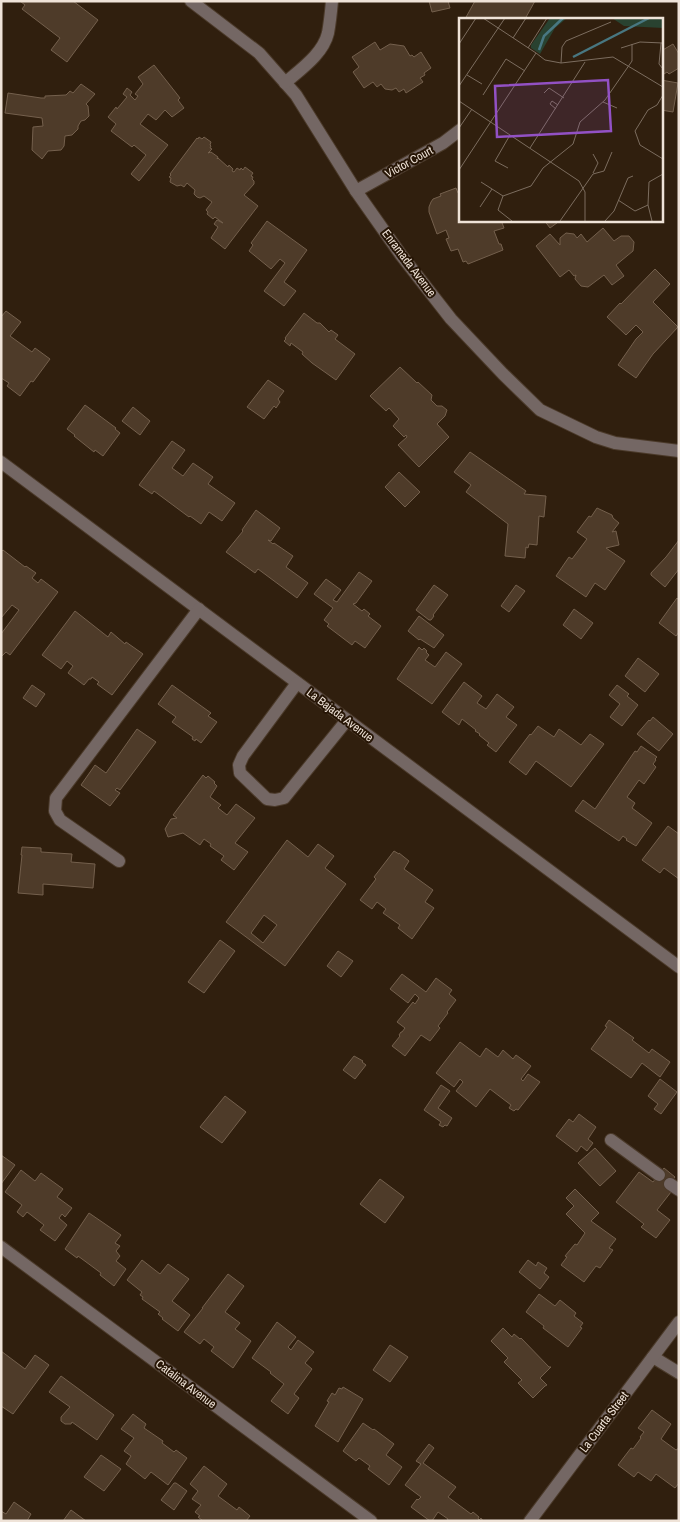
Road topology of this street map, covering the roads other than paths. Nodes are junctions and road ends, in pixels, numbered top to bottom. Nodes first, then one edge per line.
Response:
1 (191, 1) edge
2 (332, 1) edge
3 (285, 83) junction
4 (459, 131) edge
5 (356, 191) junction
6 (679, 451) edge
7 (1, 462) edge
8 (199, 609) junction
9 (297, 683) junction
10 (346, 720) junction
11 (119, 862) dead end
12 (679, 967) edge
13 (611, 1140) dead end
14 (659, 1175) dead end
15 (1, 1247) edge
16 (679, 1322) edge
17 (653, 1357) junction
18 (679, 1373) edge
19 (371, 1521) edge
20 (530, 1521) edge

1 - 3 street, Enramada Avenue
2 - 3 street
3 - 5 street, Enramada Avenue
4 - 5 street, Victor Court
5 - 6 street, Enramada Avenue
7 - 8 street, La Bajada Avenue
8 - 9 street, La Bajada Avenue
8 - 11 street
9 - 10 street, La Bajada Avenue
9 - 10 street
10 - 12 street, La Bajada Avenue
13 - 14 street
15 - 19 street, Catalina Avenue
16 - 17 street, La Cuarta Street
17 - 18 street
17 - 20 street, La Cuarta Street

